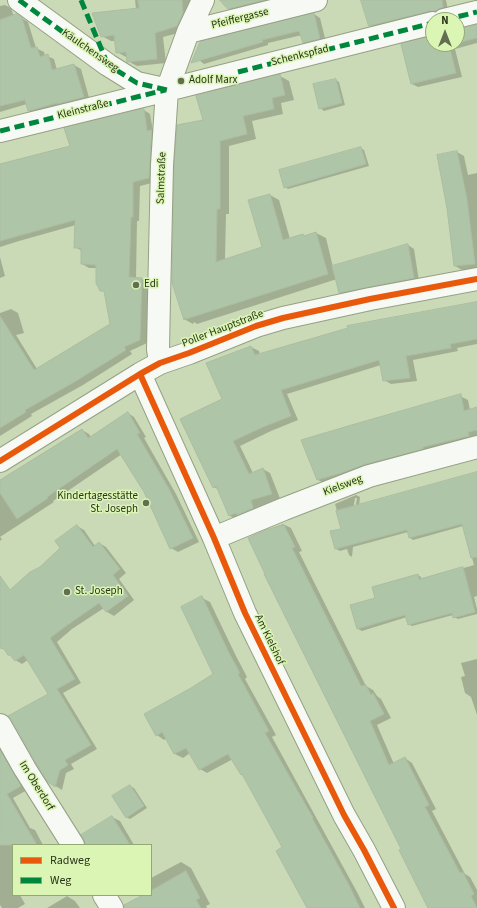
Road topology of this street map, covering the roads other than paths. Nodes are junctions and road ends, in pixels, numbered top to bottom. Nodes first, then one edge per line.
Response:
1 (19, 0) edge
2 (203, 0) edge
3 (316, 0) edge
4 (477, 12) edge
5 (465, 15) edge
6 (425, 25) edge
7 (188, 32) junction
8 (167, 90) junction
9 (0, 131) edge
10 (477, 278) edge
11 (160, 363) junction
12 (140, 374) junction
13 (477, 447) edge
14 (0, 461) edge
15 (214, 538) junction
16 (0, 725) edge
17 (72, 844) edge
18 (105, 896) edge
19 (112, 908) edge
20 (394, 908) edge

1 - 8 street, Käulchensweg
2 - 7 street, Salmstraße
3 - 7 street, Pfeiffergasse
4 - 5 street
6 - 8 street, Schenkspfad
7 - 8 street, Salmstraße
8 - 9 street, Kleinstraße
8 - 11 street, Salmstraße
10 - 11 street, Poller Hauptstraße
11 - 12 street, Poller Hauptstraße
12 - 14 street, Poller Hauptstraße
12 - 15 street, Am Kielshof
13 - 15 street, Kielsweg
15 - 20 street, Am Kielshof
16 - 17 street, Im Oberdorf
18 - 19 street

